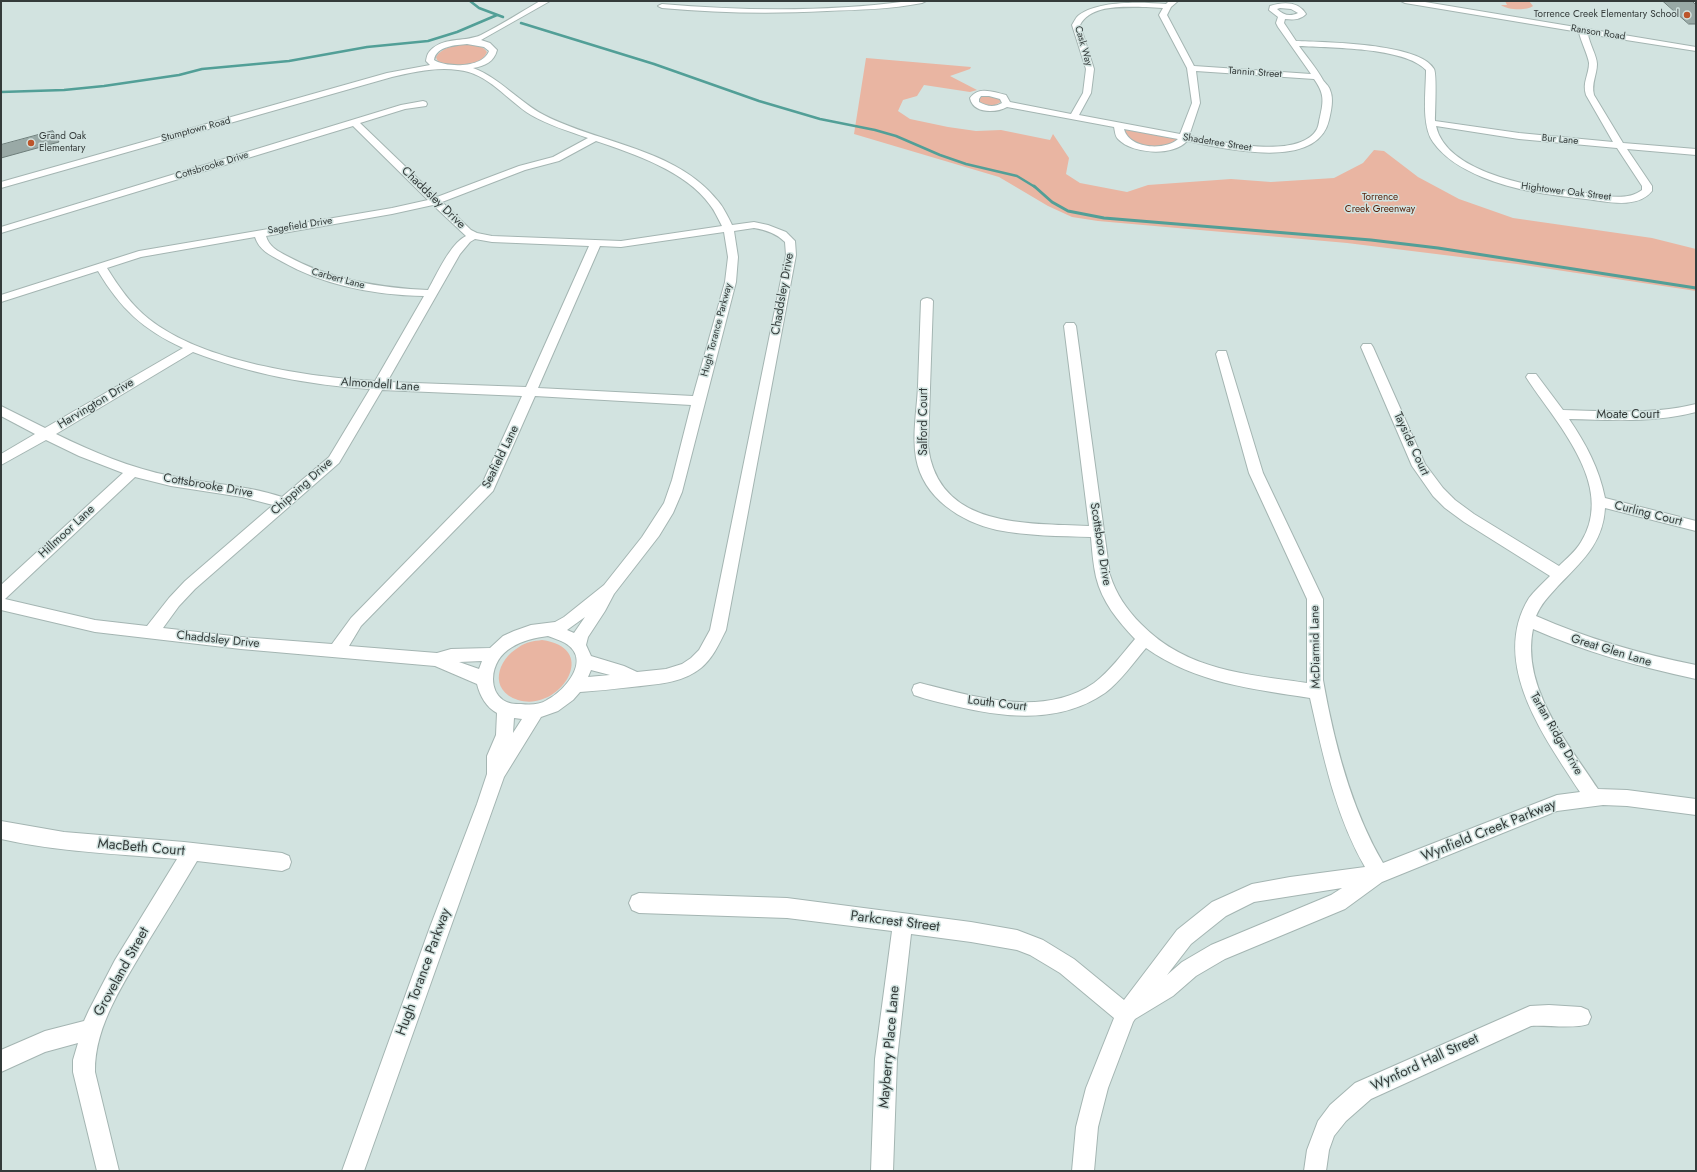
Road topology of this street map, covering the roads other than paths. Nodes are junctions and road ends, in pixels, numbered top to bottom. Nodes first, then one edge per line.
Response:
1 (546, 1) edge
2 (922, 1) edge
3 (1405, 1) edge
4 (1171, 4) edge
5 (662, 6) dead end
6 (1282, 16) dead end
7 (508, 23) junction
8 (1583, 30) junction
9 (471, 41) junction
10 (1293, 43) junction
11 (488, 45) junction
12 (1696, 49) edge
13 (429, 58) junction
14 (488, 60) junction
15 (438, 66) junction
16 (462, 68) junction
17 (1191, 68) junction
18 (390, 75) junction
19 (1318, 77) junction
20 (495, 83) junction
21 (423, 104) dead end
22 (1005, 104) dead end
23 (1074, 117) junction
24 (354, 122) junction
25 (1431, 123) junction
26 (1118, 125) junction
27 (581, 133) junction
28 (594, 138) junction
29 (1183, 138) junction
30 (1620, 145) junction
31 (1693, 151) edge
32 (1696, 160) edge
33 (522, 168) junction
34 (1, 185) edge
35 (435, 201) junction
36 (728, 228) junction
37 (1, 230) edge
38 (260, 233) junction
39 (474, 236) junction
40 (596, 243) junction
41 (100, 266) junction
42 (432, 293) junction
43 (1, 299) edge
44 (927, 301) dead end
45 (1070, 326) dead end
46 (1367, 347) dead end
47 (192, 348) junction
48 (1222, 354) dead end
49 (1532, 377) dead end
50 (378, 386) junction
51 (531, 392) junction
52 (698, 401) junction
53 (1696, 408) edge
54 (1, 410) edge
55 (1558, 414) junction
56 (46, 434) junction
57 (1, 460) edge
58 (133, 471) junction
59 (1600, 502) junction
60 (284, 503) junction
61 (1696, 526) edge
62 (1096, 532) junction
63 (1559, 574) junction
64 (609, 589) junction
65 (1, 594) edge
66 (1, 604) edge
67 (1529, 620) junction
68 (550, 630) junction
69 (150, 633) junction
70 (1145, 639) junction
71 (579, 644) junction
72 (336, 652) junction
73 (495, 654) junction
74 (437, 660) junction
75 (585, 661) junction
76 (1696, 672) edge
77 (485, 680) junction
78 (637, 680) junction
79 (578, 685) junction
80 (920, 690) dead end
81 (1317, 692) junction
82 (506, 710) junction
83 (535, 712) junction
84 (496, 774) junction
85 (1593, 797) junction
86 (1696, 807) edge
87 (1, 830) edge
88 (192, 852) junction
89 (282, 862) dead end
90 (1379, 874) junction
91 (639, 903) dead end
92 (903, 923) junction
93 (1126, 1014) junction
94 (1581, 1017) dead end
95 (92, 1030) junction
96 (1, 1061) edge
97 (108, 1171) edge
98 (353, 1171) edge
99 (882, 1171) edge
100 (1082, 1171) edge
101 (1315, 1171) edge

1 - 7 street
2 - 5 street
3 - 8 street, Ranson Road
4 - 17 street
4 - 23 street, Cask Way
6 - 10 street, Shadetree Street
7 - 9 street
7 - 11 street
8 - 12 street, Ranson Road
8 - 30 street, Hightower Oak Street
9 - 11 street
9 - 13 street, Stumptown Road
10 - 19 street, Shadetree Street
10 - 25 street, Hightower Oak Street
11 - 14 street
13 - 15 street
13 - 18 street, Stumptown Road
14 - 16 street
14 - 20 street, Hugh Torance Parkway
15 - 16 street, Stumptown Road
15 - 18 street, Stumptown Road
16 - 20 street, Hugh Torance Parkway
17 - 19 street, Tannin Street
17 - 29 street
18 - 34 street, Stumptown Road
19 - 29 street, Shadetree Street
20 - 27 street, Hugh Torance Parkway
21 - 24 street, Cottsbrooke Drive
22 - 23 street, Shadetree Street
23 - 26 street, Shadetree Street
24 - 35 street, Chaddsley Drive
24 - 37 street, Cottsbrooke Drive
25 - 30 street, Bur Lane
25 - 30 street, Hightower Oak Street
26 - 29 street, Shadetree Street
26 - 29 street
27 - 28 street, Hugh Torance Parkway
27 - 33 street
28 - 33 street, Sagefield Drive
28 - 36 street, Hugh Torance Parkway
30 - 31 street, Bur Lane
31 - 32 street, Bur Lane
33 - 35 street, Sagefield Drive
35 - 38 street, Sagefield Drive
35 - 39 street, Chaddsley Drive
36 - 40 street, Chaddsley Drive
36 - 52 street, Hugh Torance Parkway
36 - 78 street, Chaddsley Drive
38 - 41 street, Sagefield Drive
38 - 42 street, Carbert Lane
39 - 40 street, Chaddsley Drive
39 - 42 street, Chipping Drive
40 - 51 street, Seafield Lane
41 - 43 street, Sagefield Drive
41 - 47 street, Almondell Lane
42 - 50 street, Chipping Drive
44 - 62 street, Salford Court
45 - 62 street, Scottsboro Drive
46 - 63 street, Tayside Court
47 - 50 street, Almondell Lane
47 - 56 street, Harvington Drive
48 - 81 street, McDiarmid Lane
49 - 55 street, Tartan Ridge Drive
50 - 51 street, Almondell Lane
50 - 60 street, Chipping Drive
51 - 52 street, Almondell Lane
51 - 72 street, Seafield Lane
52 - 64 street, Hugh Torance Parkway
53 - 55 street, Moate Court
54 - 56 street, Cottsbrooke Drive
55 - 59 street, Tartan Ridge Drive
56 - 57 street, Harvington Drive
56 - 58 street, Cottsbrooke Drive
58 - 60 street, Cottsbrooke Drive
58 - 65 street, Hillmoor Lane
59 - 61 street, Curling Court
59 - 63 street, Tartan Ridge Drive
60 - 69 street, Chipping Drive
62 - 70 street, Scottsboro Drive
63 - 67 street, Tartan Ridge Drive
64 - 68 street, Hugh Torance Parkway
64 - 71 street, Hugh Torance Parkway
66 - 69 street, Chaddsley Drive
67 - 76 street, Great Glen Lane
67 - 85 street, Tartan Ridge Drive
68 - 71 street, Hugh Torance Parkway
68 - 73 street, Hugh Torance Parkway
69 - 72 street, Chaddsley Drive
70 - 80 street, Louth Court
70 - 81 street, Scottsboro Drive
71 - 75 street
72 - 74 street, Chaddsley Drive
73 - 74 street, Chaddsley Drive
73 - 77 street, Hugh Torance Parkway
74 - 77 street, Chaddsley Drive
75 - 78 street, Chaddsley Drive
75 - 79 street
77 - 82 street
78 - 79 street, Chaddsley Drive
79 - 83 street
81 - 90 street, McDiarmid Lane
82 - 83 street
82 - 84 street, Hugh Torance Parkway
83 - 84 street, Hugh Torance Parkway
84 - 98 street, Hugh Torance Parkway
85 - 86 street, Wynfield Creek Parkway
85 - 90 street, Wynfield Creek Parkway
87 - 88 street, MacBeth Court
88 - 89 street, MacBeth Court
88 - 95 street, Groveland Street
90 - 93 street, Wynfield Creek Parkway
90 - 93 street, Wynfield Creek Parkway
91 - 92 street, Parkcrest Street
92 - 93 street, Parkcrest Street
92 - 99 street, Mayberry Place Lane
93 - 100 street, Wynfield Creek Parkway
94 - 101 street, Wynford Hall Street
95 - 96 street
95 - 97 street, Groveland Street

